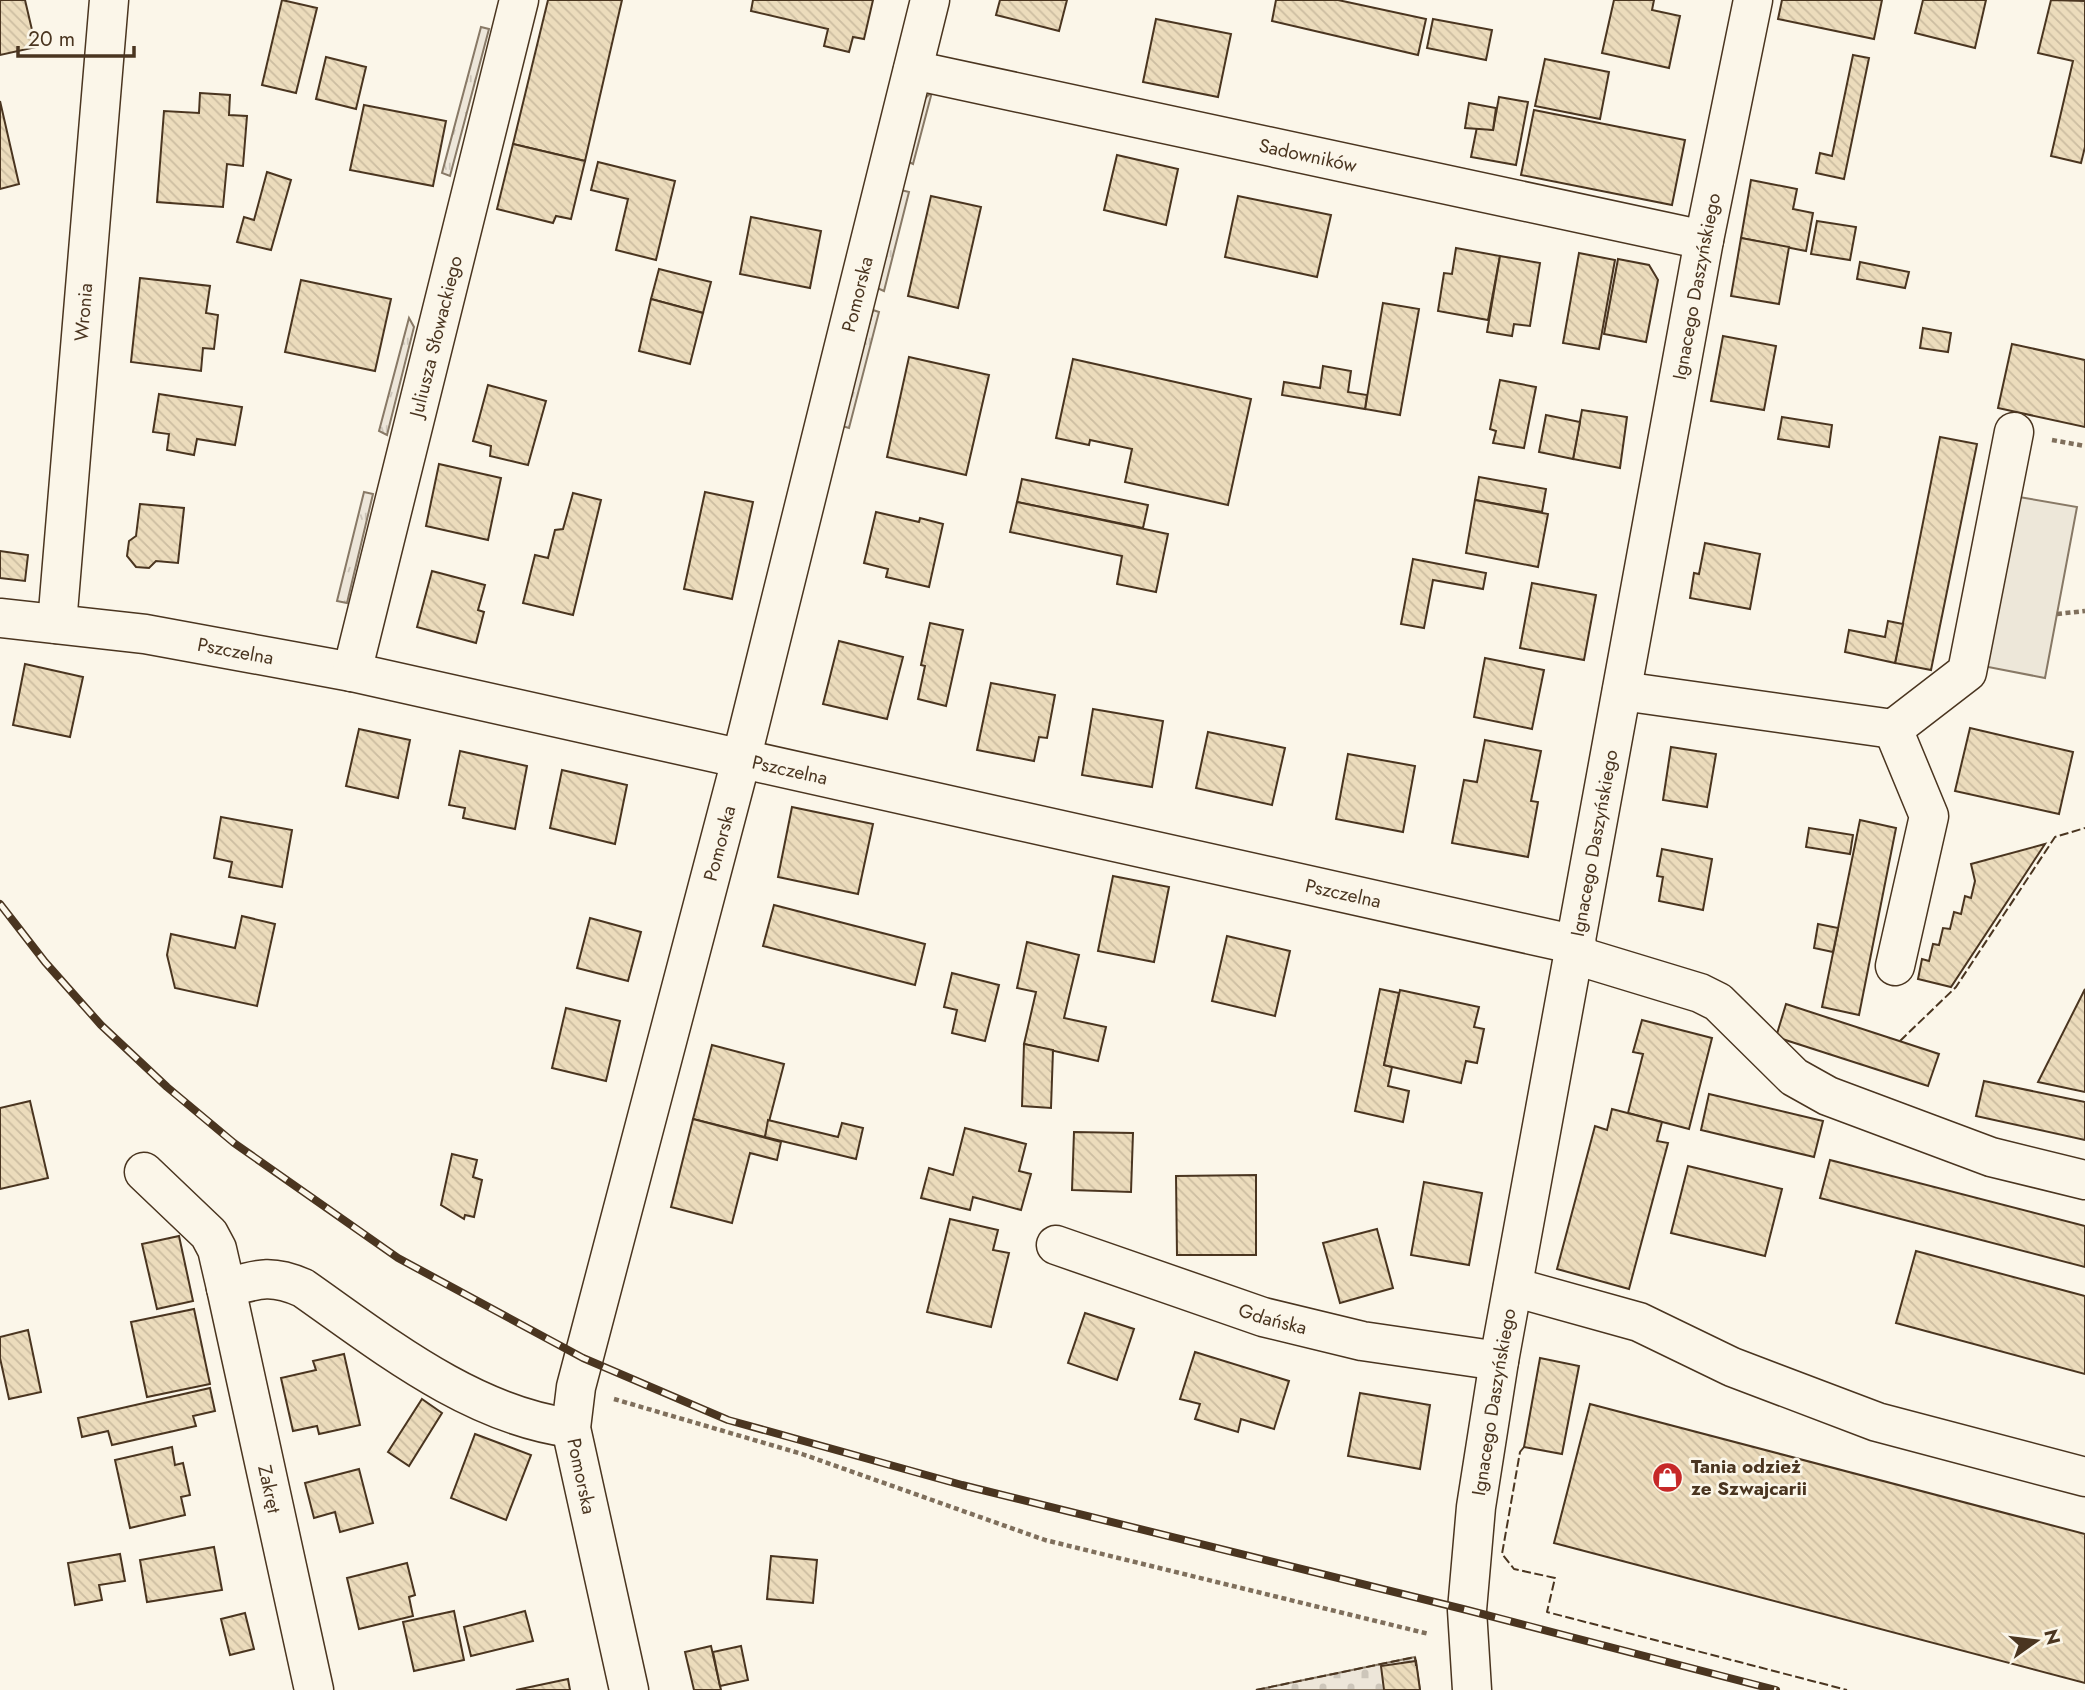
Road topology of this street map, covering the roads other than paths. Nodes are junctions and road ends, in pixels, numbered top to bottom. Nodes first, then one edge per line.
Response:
1 (109, 0) edge
2 (519, 0) edge
3 (930, 0) edge
4 (1753, 0) edge
5 (913, 70) junction
6 (1704, 240) junction
7 (2014, 432) dead end
8 (0, 618) edge
9 (57, 624) junction
10 (352, 672) junction
11 (1622, 691) junction
12 (1894, 729) junction
13 (741, 760) junction
14 (1576, 950) junction
15 (1895, 966) dead end
16 (144, 1172) dead end
17 (2085, 1180) edge
18 (1056, 1245) dead end
19 (1513, 1287) junction
20 (226, 1288) junction
21 (1499, 1361) junction
22 (571, 1428) junction
23 (2085, 1477) edge
24 (314, 1690) edge
25 (629, 1690) edge
26 (1472, 1690) edge

1 - 9 street, Wronia
2 - 10 street, Juliusza Słowackiego
3 - 5 street, Pomorska
4 - 6 street, Ignacego Daszyńskiego
5 - 6 street, Sadowników
5 - 13 street, Pomorska
6 - 11 street, Ignacego Daszyńskiego
7 - 12 street
8 - 9 street, Pszczelna
9 - 10 street, Pszczelna
10 - 13 street, Pszczelna
11 - 12 street
11 - 14 street, Ignacego Daszyńskiego
12 - 15 street
13 - 14 street, Pszczelna
13 - 22 street, Pomorska
14 - 17 street, Pszczelna
14 - 19 street, Ignacego Daszyńskiego
16 - 20 street, Zakręt
18 - 21 street, Gdańska
19 - 21 street, Ignacego Daszyńskiego
19 - 23 street
20 - 22 street
20 - 24 street, Zakręt
21 - 26 street, Ignacego Daszyńskiego
22 - 25 street, Pomorska

